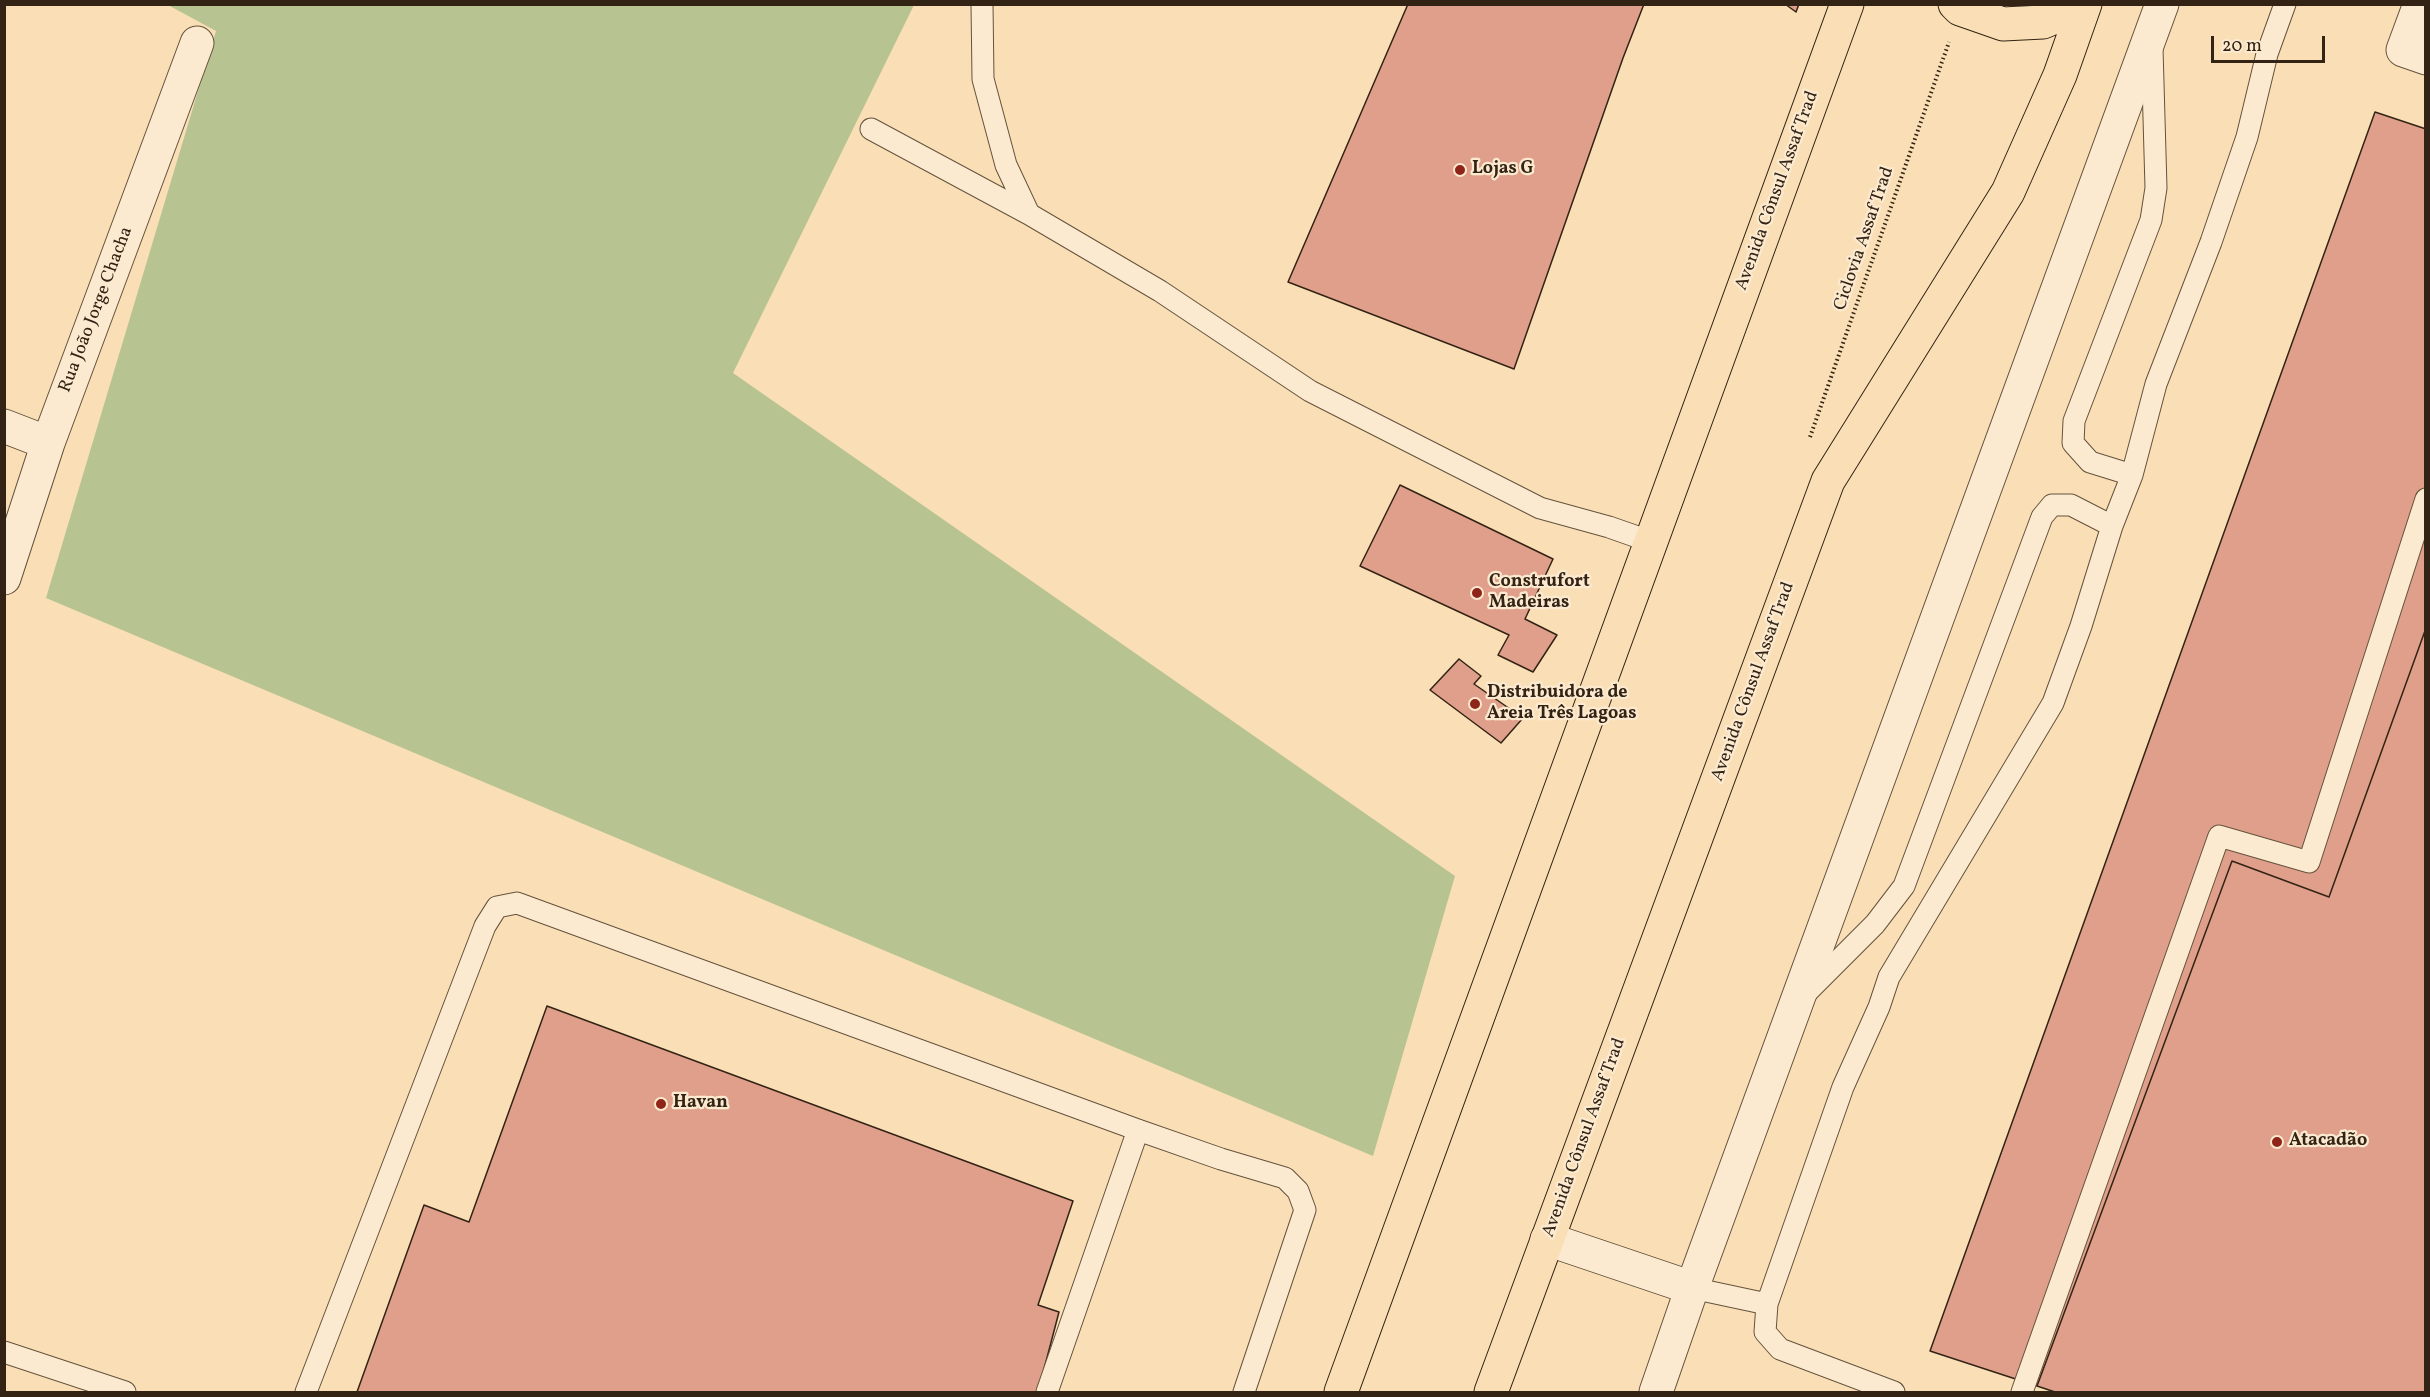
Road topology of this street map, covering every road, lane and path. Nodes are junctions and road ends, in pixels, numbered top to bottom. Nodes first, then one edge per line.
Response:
1 (982, 4) edge
2 (1847, 4) edge
3 (2085, 4) edge
4 (2285, 4) edge
5 (2420, 4) edge
6 (1958, 7) edge
7 (2157, 19) edge
8 (197, 43) dead end
9 (2414, 54) edge
10 (870, 129) dead end
11 (1029, 214) junction
12 (4, 426) edge
13 (48, 443) junction
14 (2132, 475) junction
15 (1828, 481) junction
16 (2426, 499) edge
17 (2112, 526) junction
18 (1649, 541) junction
19 (4, 578) edge
20 (1798, 1000) junction
21 (1138, 1130) junction
22 (1547, 1239) junction
23 (1692, 1288) junction
24 (1767, 1304) junction
25 (4, 1352) edge
26 (125, 1392) edge
27 (306, 1392) edge
28 (1047, 1392) edge
29 (1244, 1392) edge
30 (1341, 1392) edge
31 (1491, 1392) edge
32 (1656, 1392) edge
33 (1894, 1392) edge
34 (2022, 1392) edge

1 - 11 lane
2 - 18 main road, Avenida Cônsul Assaf Trad
3 - 6 main road
3 - 15 main road, Avenida Cônsul Assaf Trad
4 - 14 lane
5 - 9 street
6 - 15 path, Ciclovia Assaf Trad
7 - 14 lane
7 - 20 street
8 - 13 street, Rua João Jorge Chacha
10 - 11 lane
11 - 18 lane
12 - 13 street
13 - 19 street, Rua João Jorge Chacha
14 - 17 lane
15 - 22 main road, Avenida Cônsul Assaf Trad
16 - 34 lane
17 - 20 lane
17 - 24 lane
18 - 30 main road, Avenida Cônsul Assaf Trad
20 - 23 street
21 - 27 lane
21 - 28 lane
21 - 29 lane
22 - 23 street
22 - 31 main road, Avenida Cônsul Assaf Trad
23 - 24 lane
23 - 32 street
24 - 33 lane
25 - 26 lane

